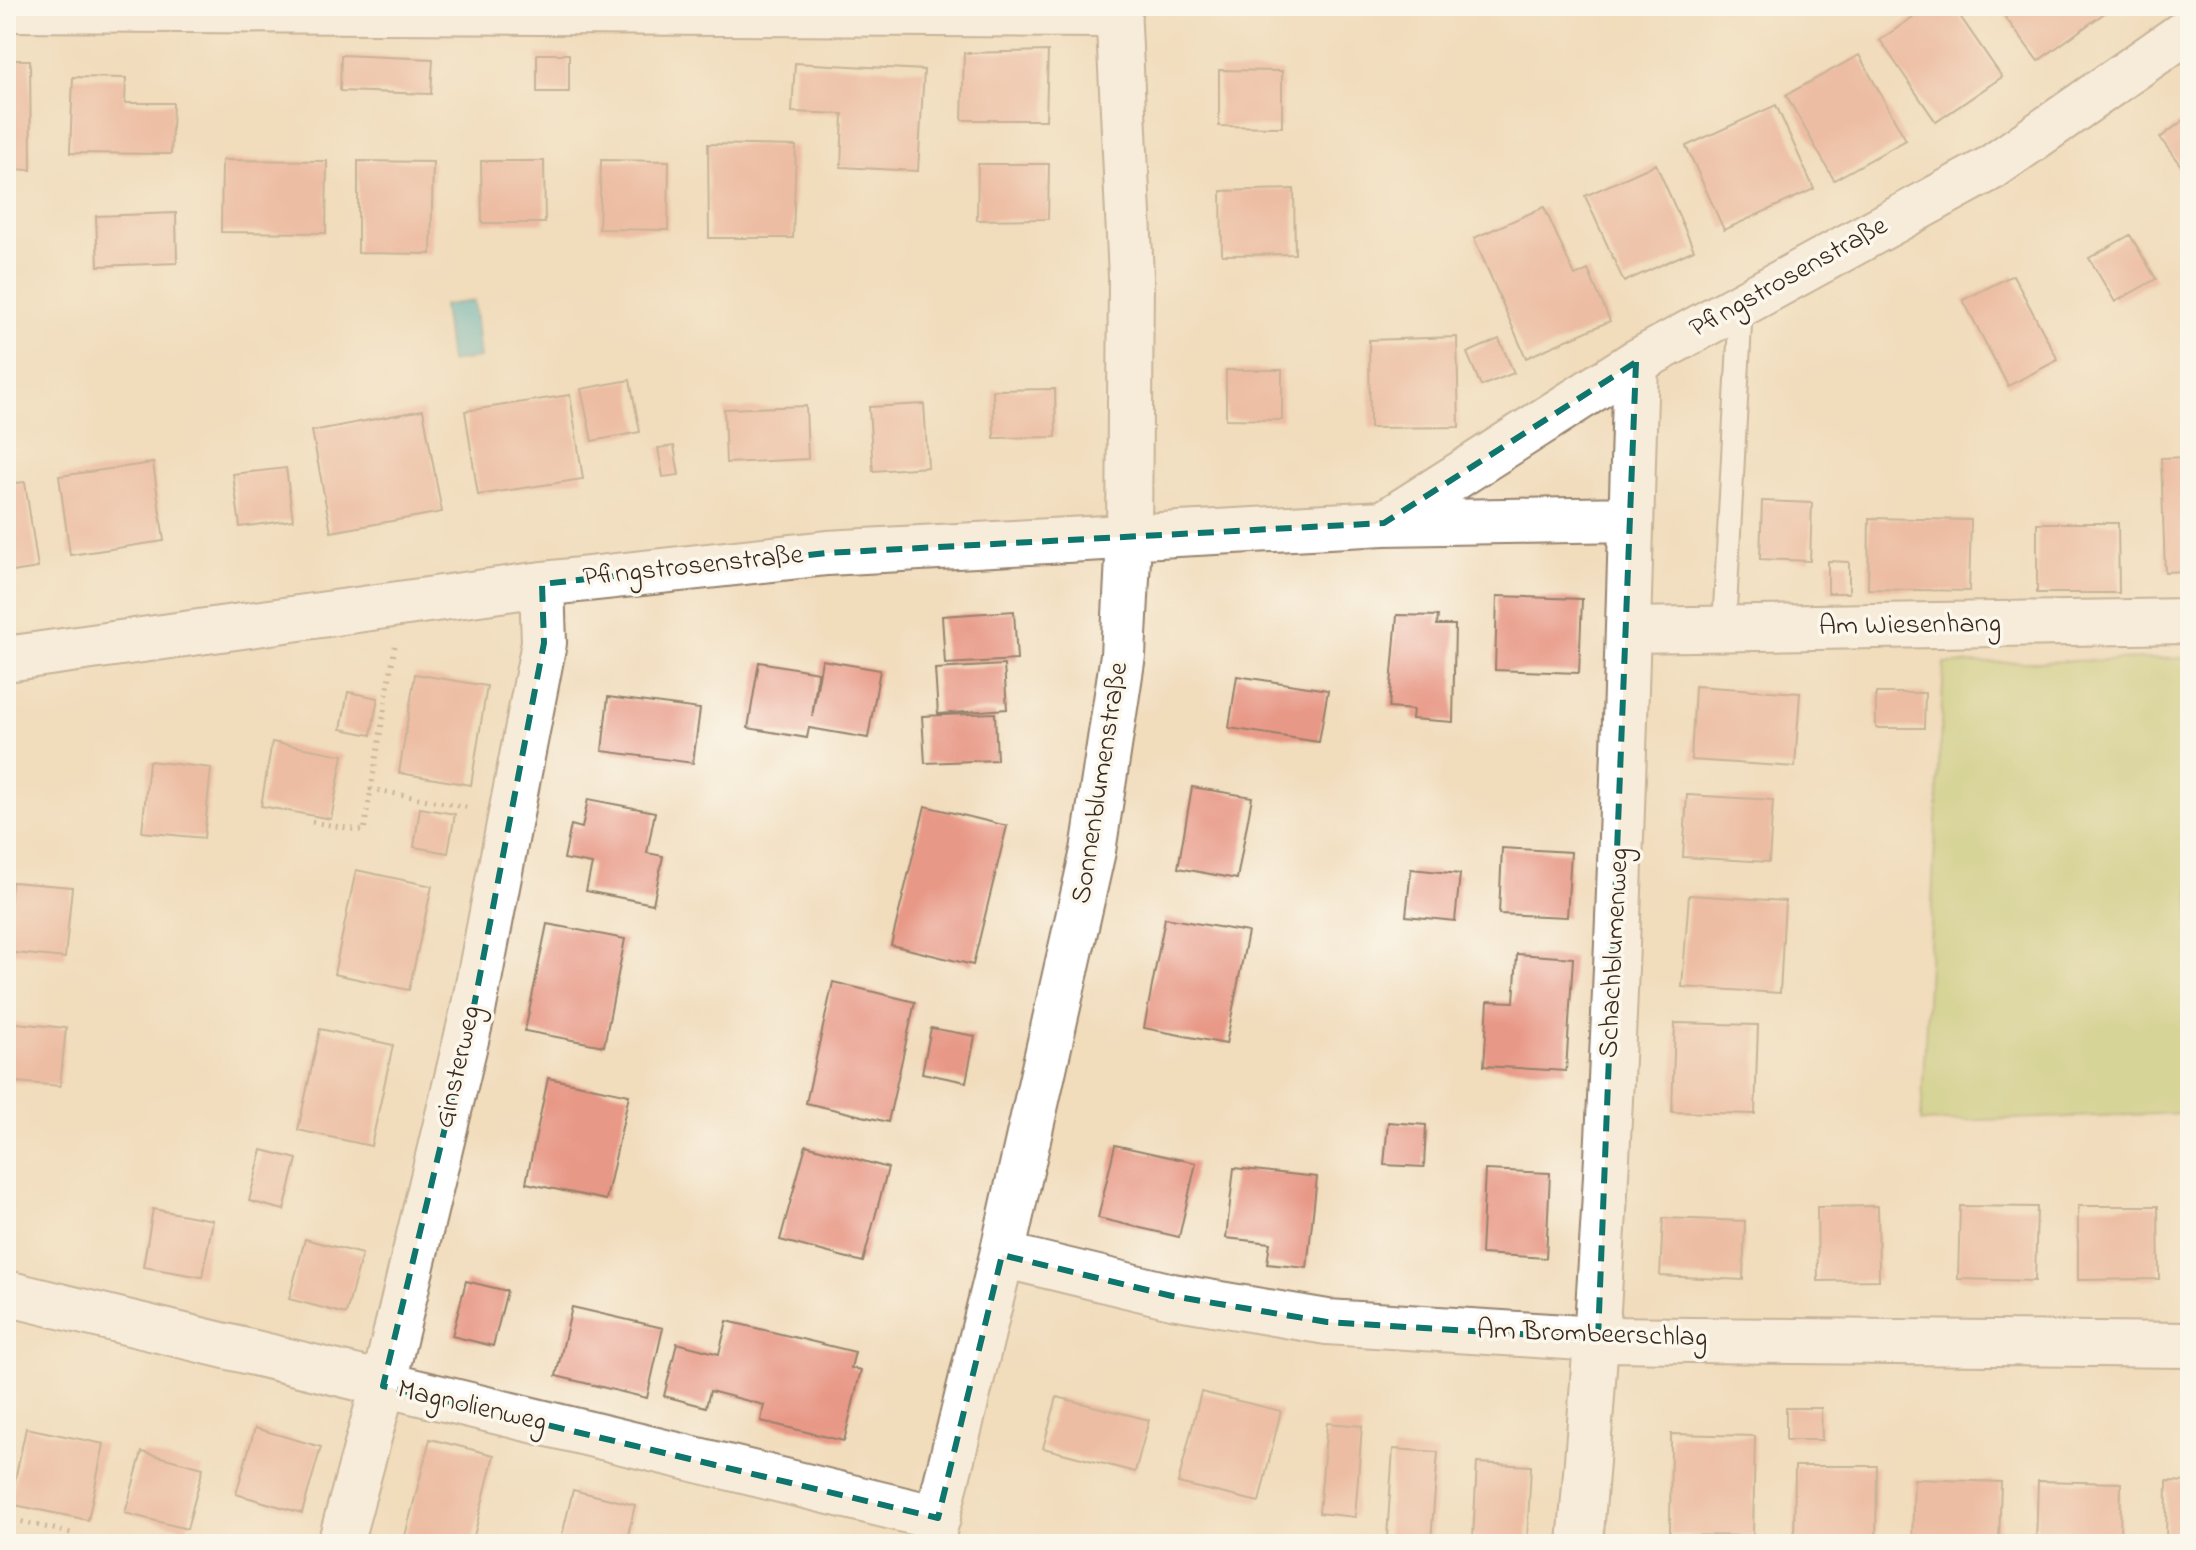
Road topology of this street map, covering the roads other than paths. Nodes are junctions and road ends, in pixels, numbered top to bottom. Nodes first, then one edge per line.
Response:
1 (6, 9) edge
2 (436, 10) edge
3 (1118, 11) edge
4 (2190, 29) edge
5 (1741, 305) junction
6 (1636, 362) junction
7 (1631, 519) junction
8 (1384, 523) junction
9 (1129, 539) junction
10 (542, 584) junction
11 (2190, 621) edge
12 (1724, 628) junction
13 (1629, 630) junction
14 (6, 659) edge
15 (1002, 1255) junction
16 (6, 1293) edge
17 (1598, 1339) junction
18 (2190, 1345) edge
19 (383, 1386) junction
20 (934, 1531) edge
21 (340, 1544) edge
22 (1580, 1544) edge

1 - 2 street
2 - 3 street
3 - 9 street, Sonnenblumenstraße
4 - 5 street, Pfingstrosenstraße
5 - 6 street, Pfingstrosenstraße
5 - 12 lane
6 - 7 street, Schachblumenweg
6 - 8 street, Pfingstrosenstraße
7 - 8 street, Pfingstrosenstraße
7 - 13 street, Schachblumenweg
8 - 9 street, Pfingstrosenstraße
9 - 10 street, Pfingstrosenstraße
9 - 15 street, Sonnenblumenstraße
10 - 14 street, Pfingstrosenstraße
10 - 19 street, Ginsterweg
11 - 12 street, Am Wiesenhang
12 - 13 street, Am Wiesenhang
13 - 17 street, Schachblumenweg
15 - 17 street, Am Brombeerschlag
15 - 20 street, Sonnenblumenstraße
16 - 19 street, Magnolienweg
17 - 18 street, Am Brombeerschlag
17 - 22 street, Schachblumenweg
19 - 20 street, Magnolienweg
19 - 21 street, Ginsterweg

